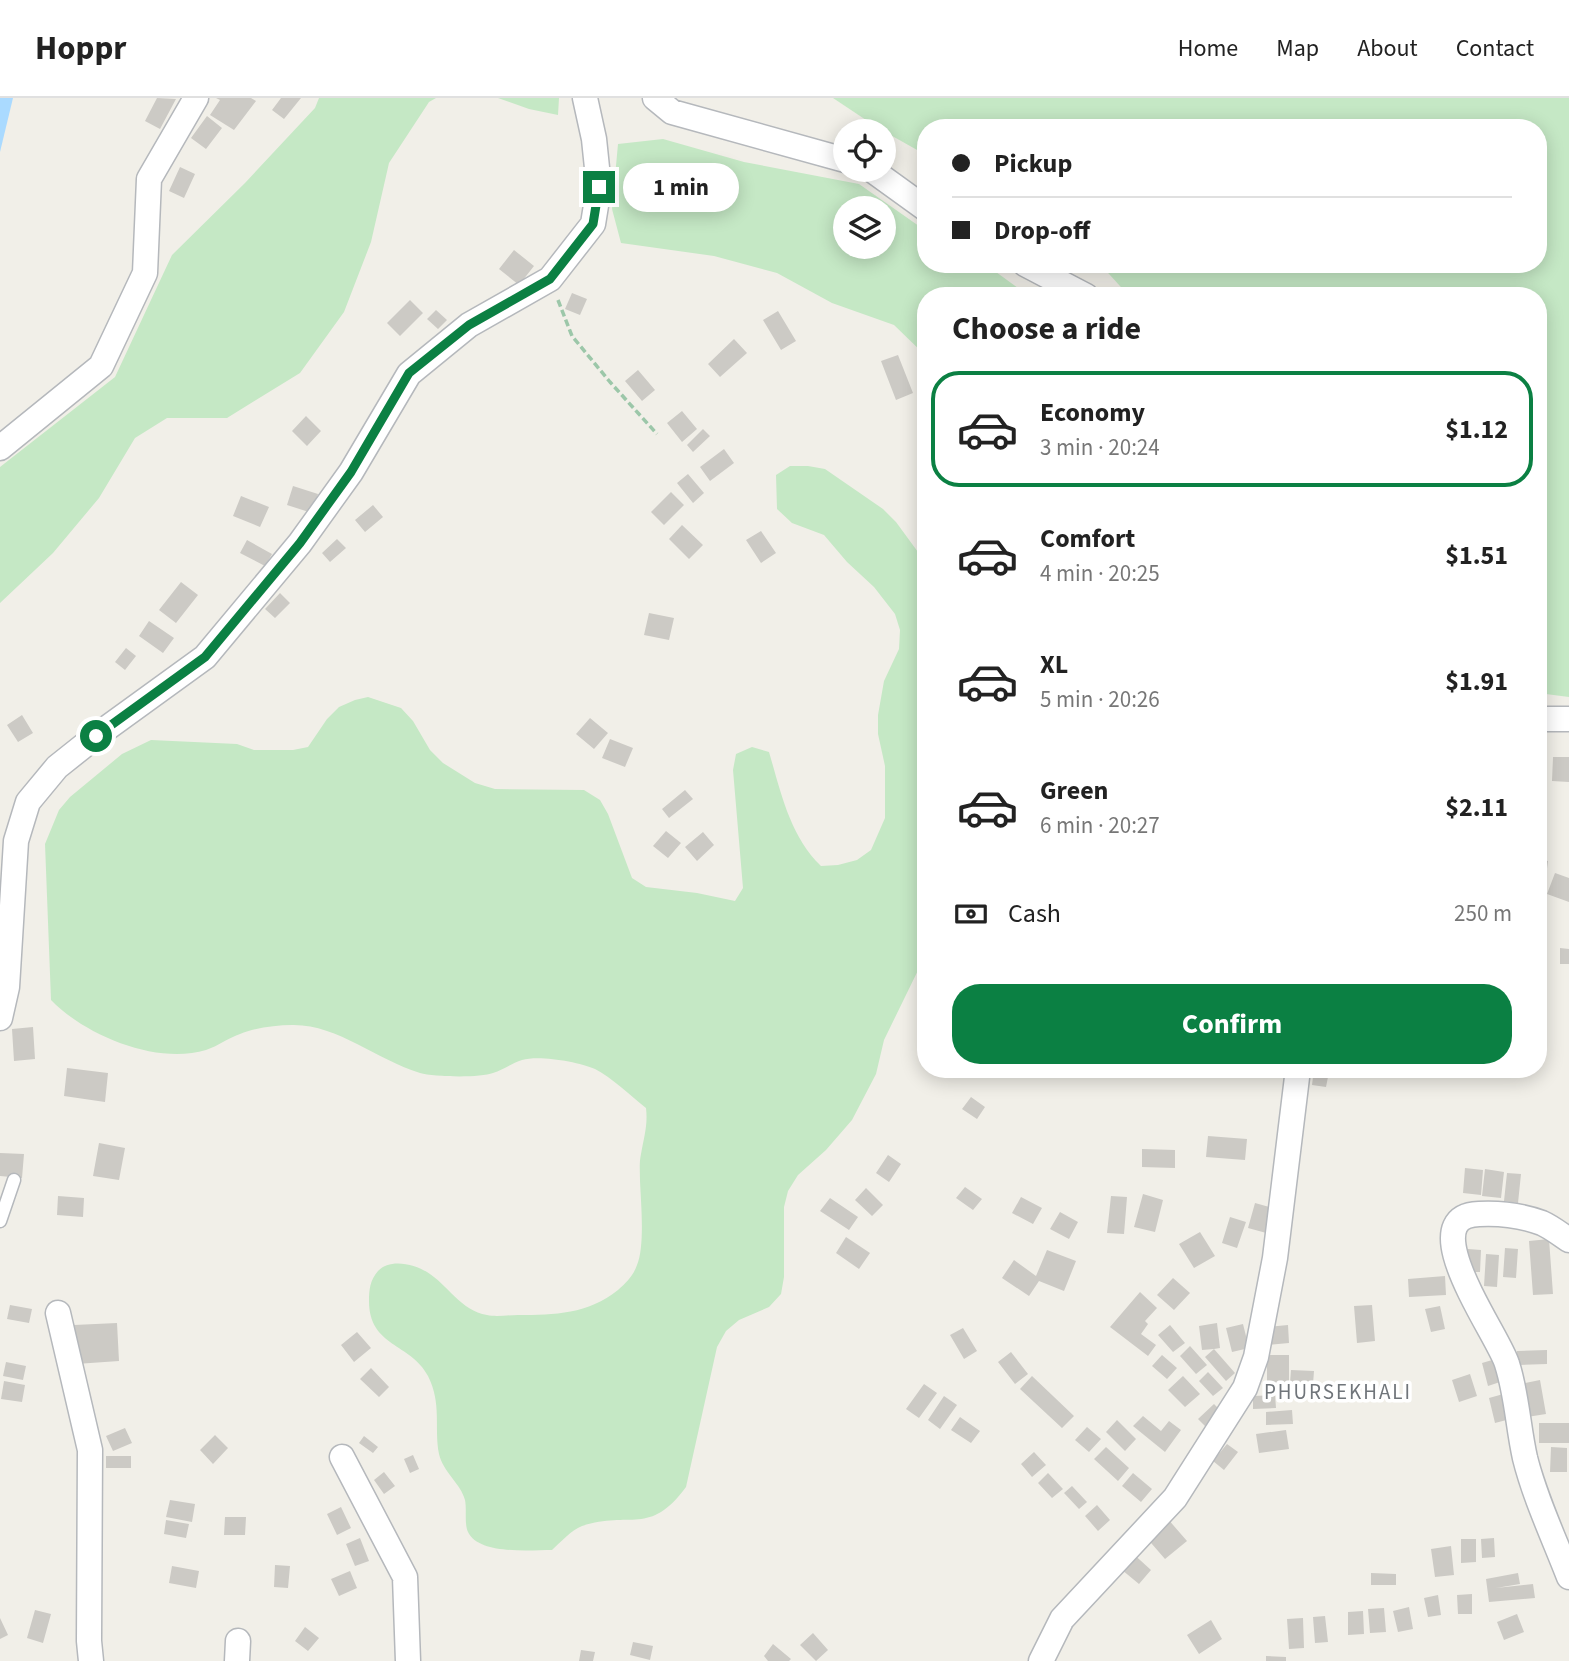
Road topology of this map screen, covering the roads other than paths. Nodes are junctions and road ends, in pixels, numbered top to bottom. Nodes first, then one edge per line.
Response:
1 (196, 98) edge
2 (585, 98) edge
3 (655, 98) edge
4 (833, 157) edge
5 (889, 182) edge
6 (917, 202) edge
7 (1042, 273) edge
8 (1069, 287) edge
9 (0, 448) edge
10 (1547, 719) edge
11 (1569, 719) edge
12 (0, 1018) edge
13 (1297, 1078) edge
14 (14, 1180) dead end
15 (0, 1220) edge
16 (1569, 1240) edge
17 (58, 1313) dead end
18 (342, 1457) dead end
19 (1569, 1577) edge
20 (91, 1661) edge
21 (408, 1661) edge
22 (1041, 1661) edge

1 - 9 street
2 - 12 street
3 - 4 street
5 - 6 street
7 - 8 street
10 - 11 street
13 - 22 street
14 - 15 lane
16 - 19 street
17 - 20 street
18 - 21 street

